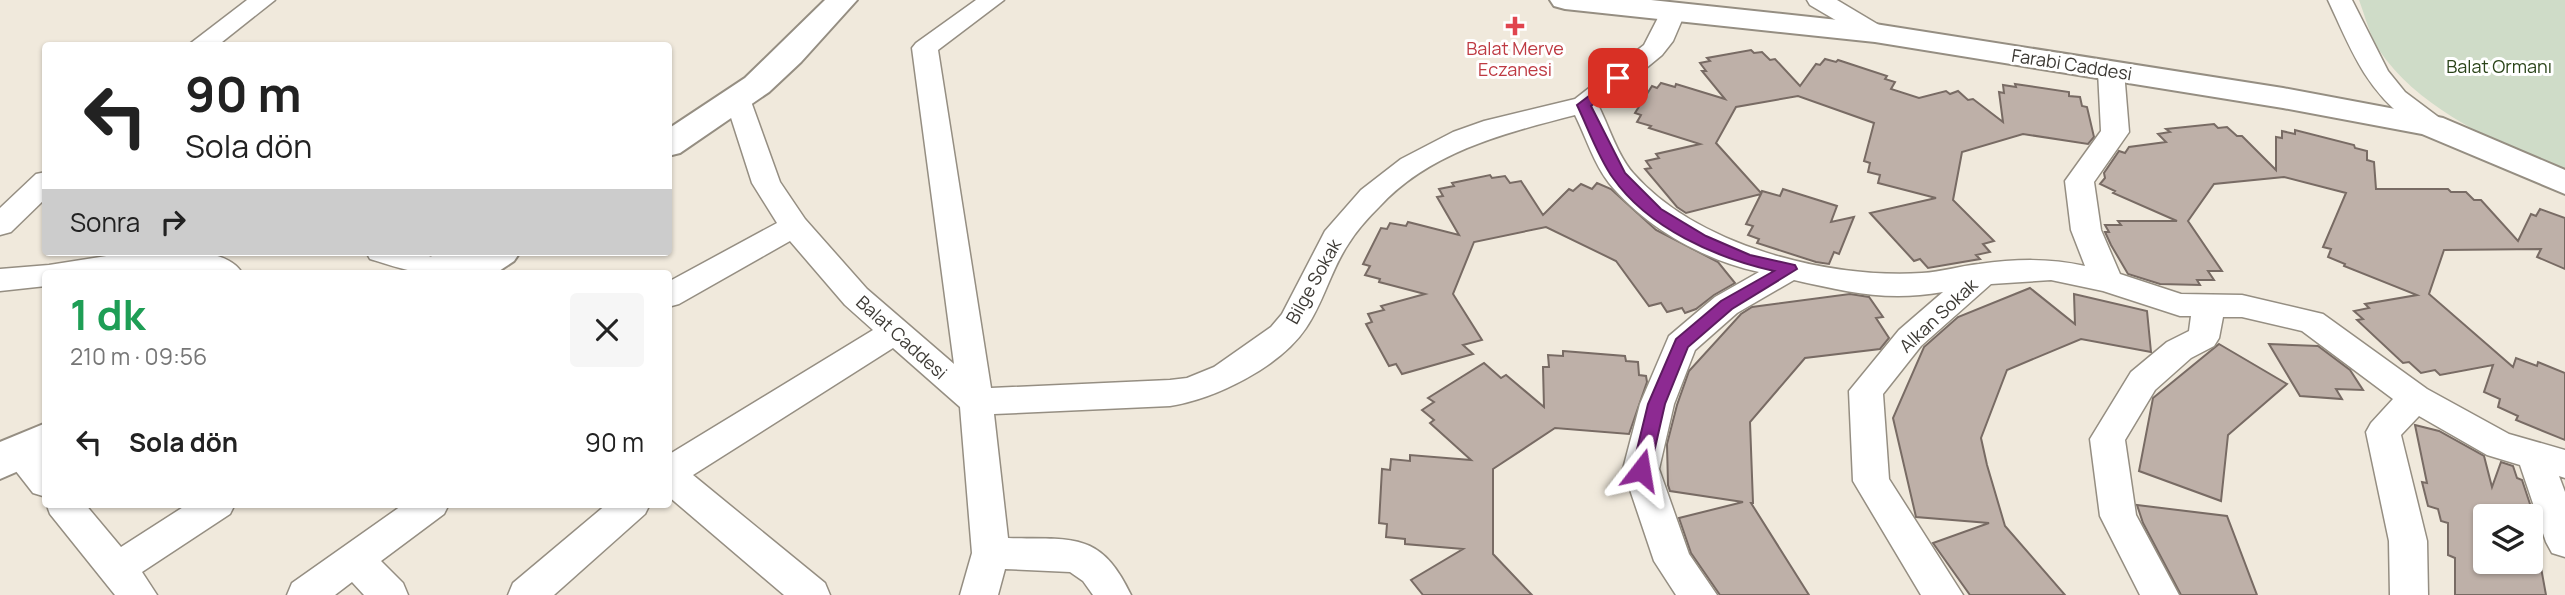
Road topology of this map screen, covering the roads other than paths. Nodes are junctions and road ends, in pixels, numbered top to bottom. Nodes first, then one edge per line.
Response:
1 (263, 0) edge
2 (815, 0) edge
3 (842, 0) edge
4 (992, 0) edge
5 (1565, 0) edge
6 (1819, 0) edge
7 (2340, 0) edge
8 (1672, 13) junction
9 (1875, 33) junction
10 (205, 42) edge
11 (2112, 71) junction
12 (738, 99) junction
13 (1584, 105) junction
14 (672, 122) edge
15 (2431, 125) junction
16 (672, 142) edge
17 (2565, 183) edge
18 (42, 185) edge
19 (0, 225) edge
20 (793, 226) junction
21 (399, 256) edge
22 (464, 256) edge
23 (490, 256) edge
24 (1789, 269) junction
25 (84, 270) edge
26 (221, 270) edge
27 (437, 270) edge
28 (448, 270) edge
29 (452, 270) edge
30 (1983, 274) junction
31 (42, 275) edge
32 (0, 280) edge
33 (2107, 281) junction
34 (672, 294) edge
35 (2202, 305) junction
36 (894, 332) junction
37 (2415, 398) junction
38 (976, 402) junction
39 (42, 420) edge
40 (16, 447) edge
41 (2549, 460) edge
42 (672, 471) edge
43 (672, 477) edge
44 (42, 478) edge
45 (66, 508) edge
46 (211, 508) edge
47 (425, 508) edge
48 (627, 508) edge
49 (2565, 542) edge
50 (991, 553) junction
51 (354, 559) junction
52 (128, 582) edge
53 (306, 595) edge
54 (389, 595) edge
55 (527, 595) edge
56 (811, 595) edge
57 (979, 595) edge
58 (1112, 595) edge
59 (1698, 595) edge
60 (1944, 595) edge
61 (2160, 595) edge
62 (2409, 595) edge

1 - 10 street
2 - 14 main road
3 - 12 main road
4 - 38 street
5 - 8 main road, Farabi Caddesi
6 - 9 street
7 - 15 street
8 - 9 main road, Farabi Caddesi
8 - 13 street, Bilge Sokak
9 - 11 main road, Farabi Caddesi
11 - 15 main road, Farabi Caddesi
11 - 33 street
12 - 16 main road
12 - 20 street, Balat Caddesi
13 - 24 street
13 - 38 street, Bilge Sokak
15 - 17 main road, Farabi Caddesi
18 - 19 street
20 - 34 street
20 - 36 street, Balat Caddesi
21 - 27 street
22 - 28 main road
23 - 29 main road
24 - 30 street
24 - 59 street
25 - 26 street
30 - 33 street, Alkan Sokak
30 - 60 street, Alkan Sokak
31 - 32 street
33 - 35 street, Alkan Sokak
35 - 37 street, Alkan Sokak
35 - 61 street
36 - 38 street, Balat Caddesi
36 - 42 street
37 - 41 street, Alkan Sokak
37 - 62 street
38 - 50 street
39 - 40 main road
40 - 44 street
41 - 49 street
43 - 56 street
45 - 52 street
46 - 52 street
47 - 51 street
48 - 55 street
50 - 57 street
50 - 58 street
51 - 53 street
51 - 54 street

